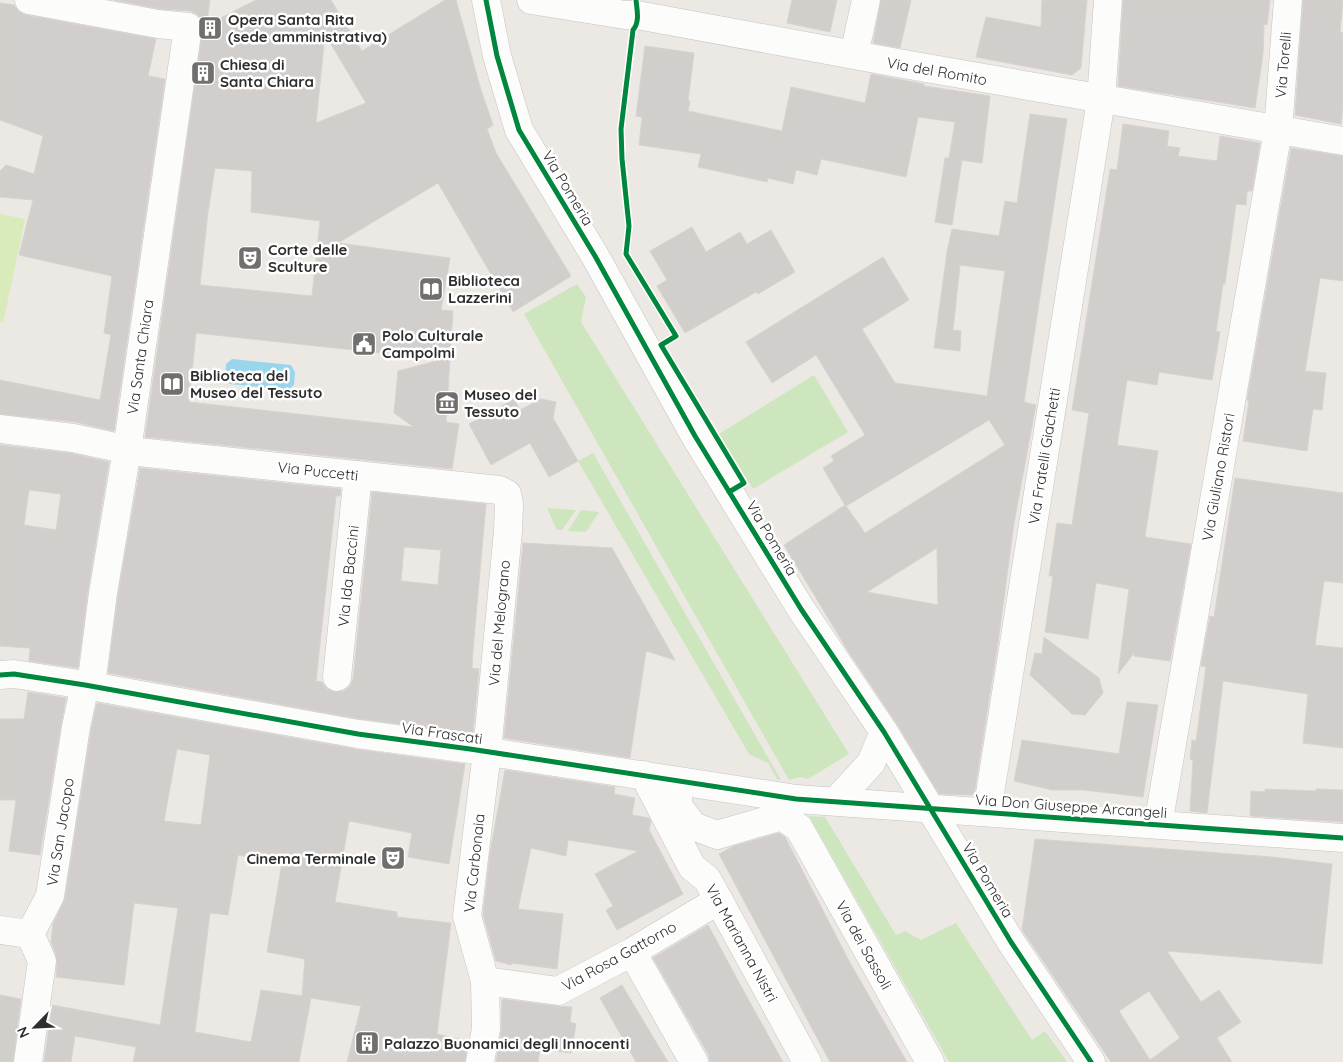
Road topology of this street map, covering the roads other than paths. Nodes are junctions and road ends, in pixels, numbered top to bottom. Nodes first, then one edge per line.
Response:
1 (29, 0) edge
2 (486, 0) edge
3 (531, 0) edge
4 (866, 0) edge
5 (1108, 0) edge
6 (1288, 0) edge
7 (627, 8) edge
8 (854, 55) junction
9 (1101, 100) junction
10 (1278, 130) junction
11 (1343, 141) edge
12 (0, 429) edge
13 (127, 450) junction
14 (358, 475) junction
15 (507, 494) joint
16 (0, 674) edge
17 (337, 677) dead end
18 (88, 686) junction
19 (884, 732) junction
20 (487, 752) junction
21 (644, 776) junction
22 (678, 782) junction
23 (796, 799) joint
24 (836, 801) junction
25 (930, 808) junction
26 (987, 812) junction
27 (1158, 825) junction
28 (717, 834) junction
29 (1343, 838) edge
30 (713, 890) junction
31 (0, 930) edge
32 (30, 934) junction
33 (632, 952) junction
34 (485, 982) junction
35 (28, 1062) edge
36 (480, 1062) edge
37 (694, 1062) edge
38 (807, 1062) edge
39 (930, 1062) edge
40 (1091, 1062) edge

1 - 13 street, Via Santa Chiara
2 - 19 street, Via Pomeria
3 - 7 street, Via del Romito
4 - 8 street
5 - 9 street, Via Fratelli Giachetti
6 - 10 street, Via Torelli
7 - 8 street, Via del Romito
8 - 9 street, Via del Romito
9 - 10 street, Via del Romito
9 - 26 street, Via Fratelli Giachetti
10 - 11 street, Via del Romito
10 - 27 street, Via Giuliano Ristori
12 - 13 street, Via Puccetti
13 - 14 street, Via Puccetti
13 - 18 street, Via Santa Chiara
14 - 15 street, Via Puccetti
14 - 17 street, Via Ida Baccini
15 - 20 street, Via del Melograno
16 - 18 street, Via Frascati
18 - 20 street, Via Frascati
18 - 32 street, Via San Jacopo
19 - 24 street
19 - 25 street, Via Pomeria
20 - 21 street, Via Frascati
20 - 34 street, Via Carbonaia
21 - 22 street, Via Frascati
21 - 30 street, Via Marianna Nistri
22 - 23 street, Via Frascati
22 - 28 street
23 - 24 street, Via Don Giuseppe Arcangeli
24 - 25 street, Via Don Giuseppe Arcangeli
25 - 26 street, Via Don Giuseppe Arcangeli
25 - 40 street, Via Pomeria
26 - 27 street, Via Don Giuseppe Arcangeli
27 - 29 street, Via Don Giuseppe Arcangeli
28 - 30 street
28 - 39 street, Via dei Sassoli
30 - 33 street, Via Rosa Gattorno
30 - 38 street, Via Marianna Nistri
31 - 32 street
32 - 35 street
33 - 34 street, Via Rosa Gattorno
33 - 37 street
34 - 36 street, Via Carbonaia

